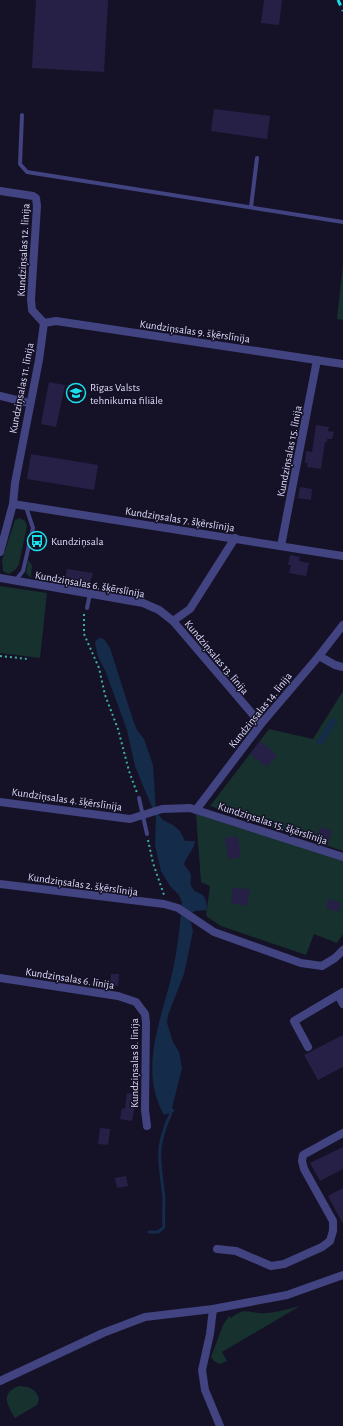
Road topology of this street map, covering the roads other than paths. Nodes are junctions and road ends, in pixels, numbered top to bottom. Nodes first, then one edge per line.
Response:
1 (22, 115) dead end
2 (257, 158) dead end
3 (0, 191) edge
4 (251, 207) junction
5 (343, 222) edge
6 (44, 323) junction
7 (317, 360) junction
8 (343, 364) edge
9 (0, 396) edge
10 (29, 403) junction
11 (13, 504) junction
12 (26, 506) junction
13 (235, 538) junction
14 (281, 546) junction
15 (0, 552) edge
16 (343, 556) edge
17 (0, 578) edge
18 (15, 581) junction
19 (90, 594) junction
20 (87, 608) road end
21 (173, 621) junction
22 (343, 626) edge
23 (319, 656) junction
24 (343, 667) edge
25 (261, 724) junction
26 (139, 798) road end
27 (0, 802) edge
28 (196, 810) junction
29 (146, 814) junction
30 (130, 819) joint
31 (147, 834) road end
32 (343, 857) edge
33 (0, 884) edge
34 (343, 950) edge
35 (0, 978) edge
36 (340, 994) edge
37 (136, 1002) joint
38 (343, 1004) edge
39 (308, 1047) dead end
40 (147, 1126) dead end
41 (343, 1133) edge
42 (217, 1249) dead end
43 (343, 1275) edge
44 (213, 1309) junction
45 (0, 1381) edge
46 (220, 1426) edge

1 - 4 lane
2 - 4 lane
3 - 6 street, Kundziņsalas 12. līnija
4 - 5 lane
6 - 7 street, Kundziņsalas 9. šķērslīnija
6 - 10 street, Kundziņsalas 11. līnija
7 - 8 street, Kundziņsalas 9. šķērslīnija
7 - 14 street, Kundziņsalas 15. līnija
9 - 10 street
10 - 11 street, Kundziņsalas 11. līnija
11 - 12 street, Kundziņsalas 7. šķērslīnija
11 - 15 street, Kundziņsalas 11. līnija
12 - 13 street, Kundziņsalas 7. šķērslīnija
12 - 18 lane
13 - 14 street, Kundziņsalas 7. šķērslīnija
13 - 21 street
14 - 16 street, Kundziņsalas 7. šķērslīnija
17 - 18 street, Kundziņsalas 6. šķērslīnija
18 - 19 street, Kundziņsalas 6. šķērslīnija
19 - 20 lane
19 - 21 street, Kundziņsalas 6. šķērslīnija
21 - 25 street, Kundziņsalas 13. līnija
22 - 23 street, Kundziņsalas 14. līnija
23 - 24 street
23 - 25 street, Kundziņsalas 14. līnija
25 - 28 street, Kundziņsalas 14. līnija
26 - 29 lane
27 - 30 street, Kundziņsalas 4. šķērslīnija
28 - 29 street, Kundziņsalas 15. šķērslīnija
28 - 32 street, Kundziņsalas 15. šķērslīnija
29 - 30 street, Kundziņsalas 15. šķērslīnija
29 - 31 lane
33 - 34 street, Kundziņsalas 2. šķērslīnija
35 - 37 street, Kundziņsalas 6. līnija
36 - 38 street
36 - 39 street
37 - 40 street, Kundziņsalas 8. līnija
41 - 42 street
43 - 44 street
44 - 45 street
44 - 46 street

